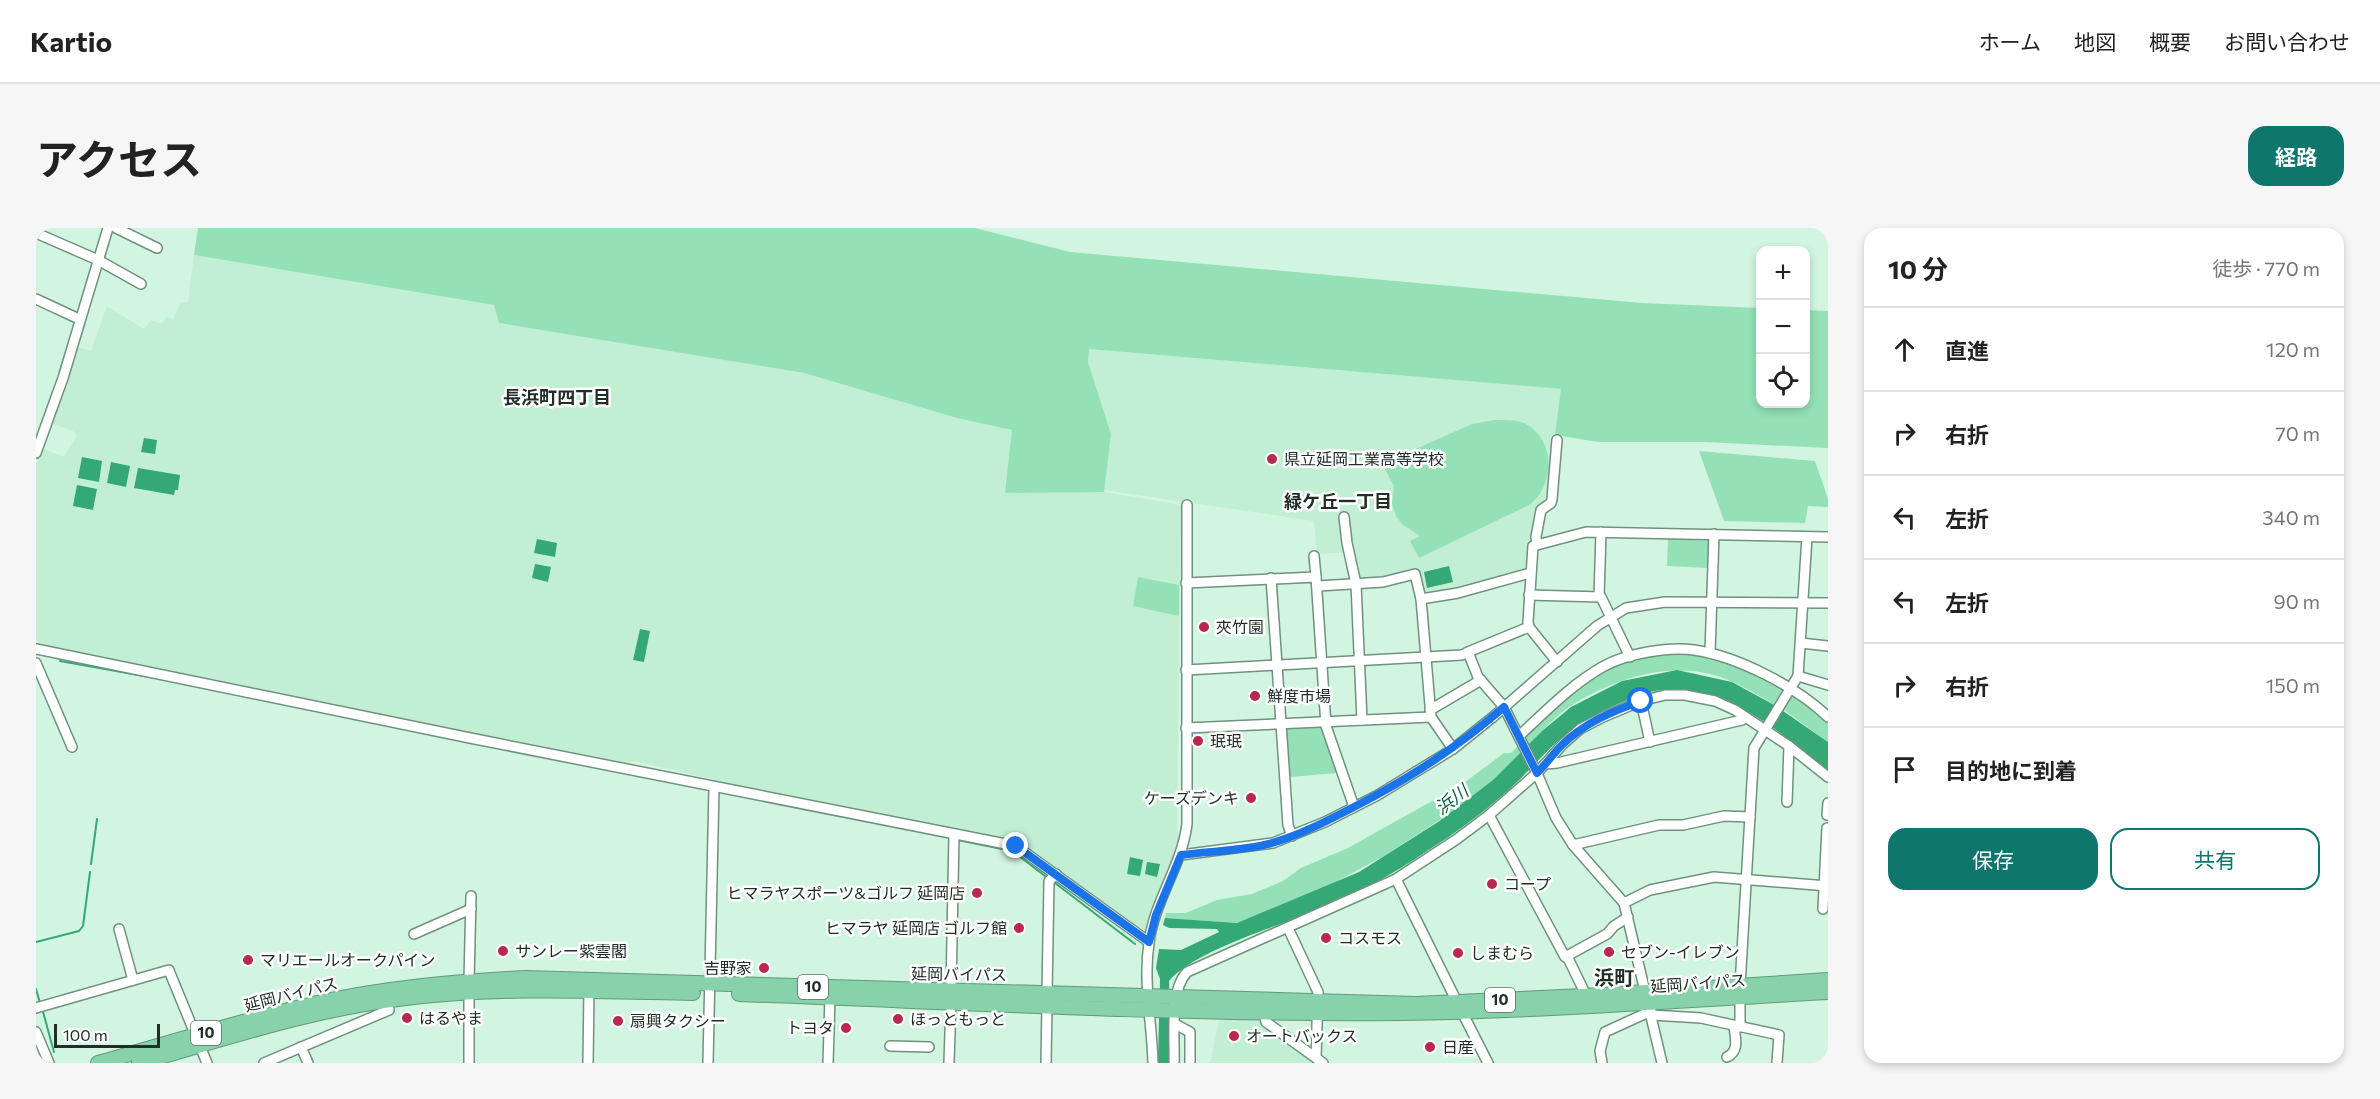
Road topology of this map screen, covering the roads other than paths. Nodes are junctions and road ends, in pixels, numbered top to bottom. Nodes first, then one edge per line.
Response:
1 (108, 228) edge
2 (116, 228) edge
3 (36, 233) edge
4 (157, 248) dead end
5 (98, 260) junction
6 (141, 284) dead end
7 (36, 299) edge
8 (79, 319) junction
9 (1557, 440) dead end
10 (36, 453) edge
11 (1186, 505) dead end
12 (1344, 517) dead end
13 (1601, 532) junction
14 (1714, 534) junction
15 (1807, 537) junction
16 (1828, 537) edge
17 (1537, 545) junction
18 (1314, 556) dead end
19 (1530, 573) junction
20 (1271, 579) junction
21 (1186, 582) junction
22 (1317, 582) junction
23 (1356, 584) junction
24 (1529, 595) junction
25 (1599, 597) junction
26 (1420, 599) junction
27 (1711, 603) junction
28 (1828, 603) edge
29 (1804, 604) junction
30 (1610, 616) junction
31 (1529, 627) junction
32 (1801, 643) junction
33 (1828, 646) edge
34 (36, 649) edge
35 (1468, 652) junction
36 (1710, 653) junction
37 (1425, 657) junction
38 (1630, 657) junction
39 (1323, 661) junction
40 (1360, 661) junction
41 (1557, 662) junction
42 (36, 663) edge
43 (1276, 664) junction
44 (1186, 670) junction
45 (1798, 676) junction
46 (1481, 680) junction
47 (1828, 685) edge
48 (1791, 689) junction
49 (1641, 701) junction
50 (1504, 707) junction
51 (1430, 714) junction
52 (1745, 717) junction
53 (1828, 717) edge
54 (1362, 720) junction
55 (1326, 721) junction
56 (1280, 723) junction
57 (1186, 729) junction
58 (1765, 731) junction
59 (1521, 739) junction
60 (1650, 742) junction
61 (1790, 746) junction
62 (72, 747) dead end
63 (1453, 749) junction
64 (1545, 764) junction
65 (1537, 772) junction
66 (1828, 777) edge
67 (714, 787) junction
68 (1787, 802) dead end
69 (1828, 803) edge
70 (1354, 807) junction
71 (1490, 815) junction
72 (1827, 815) edge
73 (1750, 817) junction
74 (1827, 828) edge
75 (954, 834) junction
76 (1292, 836) junction
77 (1827, 842) edge
78 (1573, 845) junction
79 (1181, 855) junction
80 (1056, 874) junction
81 (1396, 879) junction
82 (1747, 880) junction
83 (1826, 886) edge
84 (471, 896) dead end
85 (1624, 903) junction
86 (471, 909) junction
87 (1823, 909) dead end
88 (1628, 917) junction
89 (1288, 928) junction
90 (119, 929) dead end
91 (414, 934) dead end
92 (1149, 942) junction
93 (1567, 956) junction
94 (133, 980) junction
95 (1828, 980) edge
96 (470, 987) junction
97 (710, 989) junction
98 (589, 990) junction
99 (1740, 991) junction
100 (1828, 992) edge
101 (387, 995) junction
102 (951, 996) junction
103 (1584, 996) junction
104 (830, 997) junction
105 (1047, 999) junction
106 (1163, 1002) junction
107 (1318, 1002) junction
108 (1649, 1005) junction
109 (1460, 1007) junction
110 (36, 1008) edge
111 (1264, 1012) junction
112 (1175, 1024) junction
113 (1737, 1026) junction
114 (36, 1032) edge
115 (197, 1041) junction
116 (890, 1046) dead end
117 (301, 1047) junction
118 (929, 1047) dead end
119 (1727, 1057) dead end
120 (1320, 1060) edge
121 (49, 1063) edge
122 (98, 1063) edge
123 (139, 1063) edge
124 (207, 1063) edge
125 (264, 1063) edge
126 (308, 1063) edge
127 (469, 1063) edge
128 (588, 1063) edge
129 (708, 1063) edge
130 (828, 1063) edge
131 (949, 1063) edge
132 (1046, 1063) edge
133 (1153, 1063) edge
134 (1174, 1063) edge
135 (1190, 1063) edge
136 (1488, 1063) edge
137 (1602, 1063) edge
138 (1662, 1063) edge
139 (1777, 1063) edge

1 - 5 street
2 - 4 street
3 - 5 street
5 - 6 street
5 - 8 street
7 - 8 street
8 - 10 street
9 - 17 street
11 - 21 street
12 - 23 street
13 - 14 street
13 - 17 street
13 - 25 street
14 - 15 street
14 - 27 street
15 - 16 street
15 - 29 street
17 - 19 street
18 - 22 street
19 - 24 street
19 - 26 street
20 - 21 street
20 - 22 street
20 - 43 street
21 - 44 street
22 - 23 street
22 - 39 street
23 - 26 street
23 - 40 street
24 - 25 street
24 - 31 street
25 - 30 street
26 - 37 street
27 - 29 street
27 - 30 street
27 - 36 street
28 - 29 street
29 - 32 street
30 - 38 street
30 - 41 street
31 - 35 street
31 - 41 street
32 - 33 street
32 - 45 street
34 - 67 street
35 - 37 street
35 - 46 street
36 - 38 street
36 - 48 street
37 - 40 street
37 - 51 street
38 - 59 street
39 - 40 street
39 - 43 street
39 - 55 street
40 - 54 street
41 - 50 street
42 - 62 street
43 - 44 street
43 - 56 street
44 - 57 street
45 - 47 street
45 - 48 street
46 - 50 street
46 - 51 street
48 - 53 street
48 - 58 street
49 - 52 street
49 - 60 street
49 - 64 street
50 - 59 street
50 - 63 street
51 - 54 street
51 - 63 street
52 - 58 street
52 - 60 street
54 - 55 street
55 - 56 street
55 - 70 street
56 - 57 street
56 - 76 street
57 - 79 street
58 - 61 street
58 - 73 street
59 - 65 street
60 - 64 street
61 - 66 street
61 - 68 street
63 - 70 street
64 - 65 street
65 - 71 street
65 - 78 street
67 - 75 street
67 - 97 street
69 - 72 street
70 - 76 street
71 - 81 street
71 - 93 street
73 - 78 street
73 - 82 street
74 - 77 street
75 - 80 street
75 - 102 street
76 - 79 street
77 - 83 street
78 - 85 street
79 - 92 street
80 - 92 street
80 - 105 street
81 - 89 street
81 - 109 street
82 - 83 street
82 - 85 street
82 - 99 street
83 - 87 street
84 - 86 street
85 - 88 street
86 - 91 street
86 - 96 street
88 - 93 street
88 - 108 street
89 - 106 street
89 - 107 street
90 - 94 street
92 - 106 street
93 - 103 street
94 - 110 street
94 - 115 street
95 - 99 highway, 延岡バイパス / 10
96 - 97 highway, 延岡バイパス / 10
96 - 98 highway, 延岡バイパス / 10
96 - 101 highway, 延岡バイパス / 10
96 - 127 street
97 - 98 highway, 延岡バイパス / 10
97 - 102 highway, 延岡バイパス / 10
97 - 104 highway, 延岡バイパス / 10
97 - 129 street
98 - 128 street
99 - 100 highway, 延岡バイパス / 10
99 - 108 highway, 延岡バイパス / 10
99 - 113 street
101 - 115 highway, 延岡バイパス / 10
101 - 117 street
102 - 104 highway, 延岡バイパス / 10
102 - 105 highway, 延岡バイパス / 10
102 - 131 street
103 - 108 highway, 延岡バイパス / 10
103 - 109 highway, 延岡バイパス / 10
104 - 130 street
105 - 106 highway, 延岡バイパス / 10
105 - 132 street
106 - 107 highway, 延岡バイパス / 10
106 - 111 highway, 延岡バイパス / 10
106 - 112 street
106 - 133 street
107 - 109 highway, 延岡バイパス / 10
107 - 111 highway, 延岡バイパス / 10
107 - 120 street
108 - 109 highway, 延岡バイパス / 10
108 - 113 street
108 - 137 street
108 - 138 street
109 - 136 street
111 - 120 street
112 - 134 street
112 - 135 street
113 - 119 street
113 - 139 street
114 - 121 street
115 - 122 highway, 延岡バイパス / 10
115 - 123 highway, 延岡バイパス / 10
115 - 124 street
116 - 118 street
117 - 125 street
117 - 126 street

